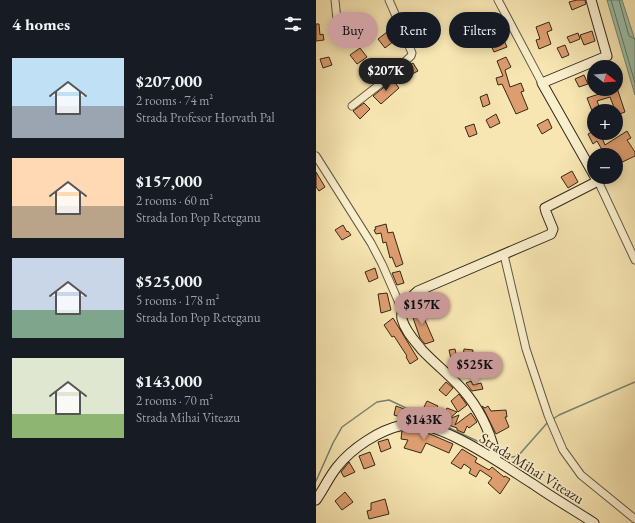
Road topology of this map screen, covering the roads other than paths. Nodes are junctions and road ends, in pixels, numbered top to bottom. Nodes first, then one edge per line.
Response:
1 (335, 0) edge
2 (389, 0) edge
3 (498, 0) edge
4 (591, 0) edge
5 (336, 12) edge
6 (542, 83) junction
7 (352, 106) dead end
8 (316, 156) edge
9 (587, 162) edge
10 (587, 183) edge
11 (599, 184) edge
12 (504, 255) junction
13 (635, 260) edge
14 (403, 312) junction
15 (496, 457) junction
16 (316, 500) edge
17 (635, 519) edge
18 (594, 523) edge

1 - 5 street
2 - 7 street
3 - 6 street
4 - 6 street
6 - 9 street
8 - 14 street
10 - 12 street
11 - 13 street
12 - 14 street
12 - 17 street
14 - 15 street
15 - 16 street, Strada Mihai Viteazu
15 - 18 street, Strada Mihai Viteazu

